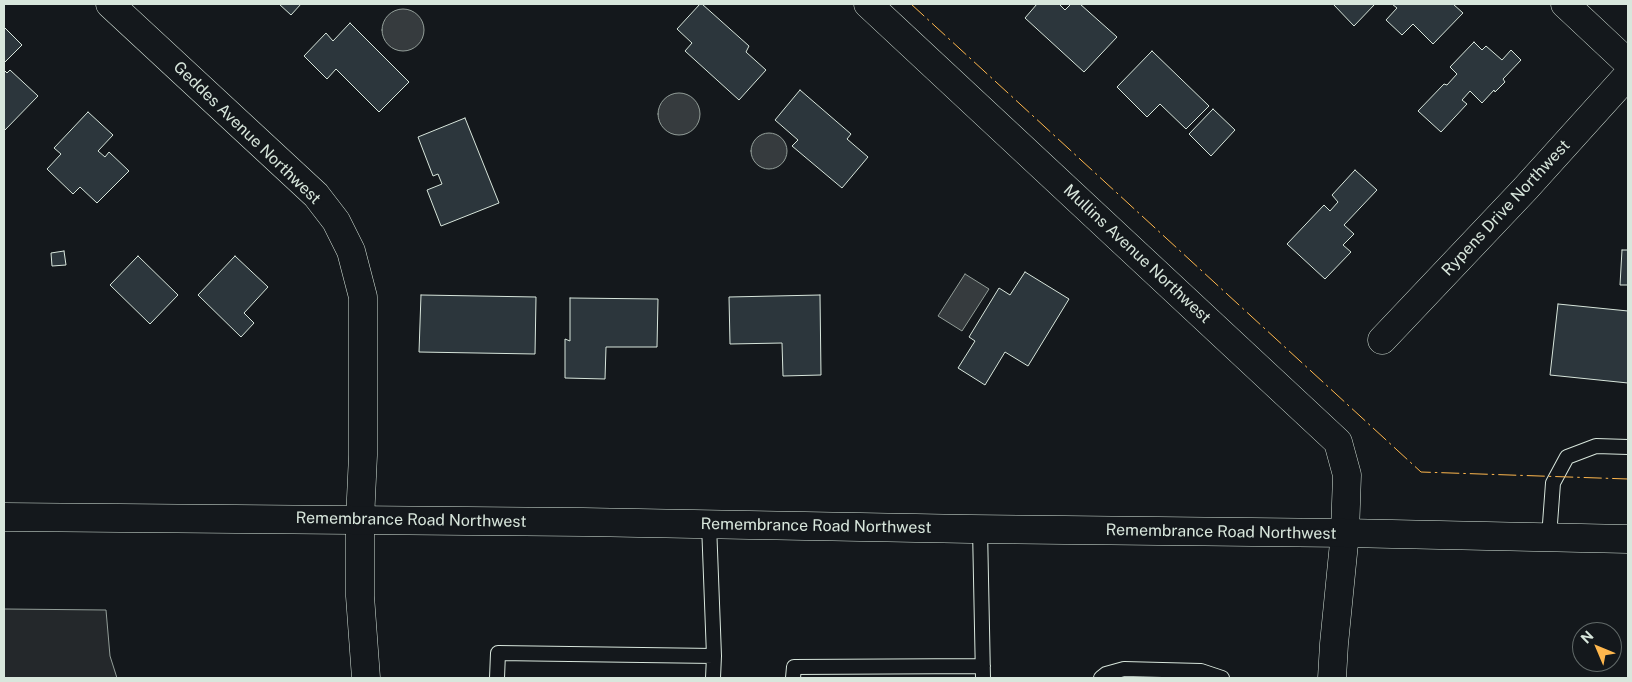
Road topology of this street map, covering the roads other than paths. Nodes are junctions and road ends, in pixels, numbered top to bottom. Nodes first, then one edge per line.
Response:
1 (110, 4) edge
2 (868, 4) edge
3 (1565, 4) edge
4 (1628, 63) edge
5 (1628, 75) edge
6 (1382, 340) dead end
7 (1628, 447) edge
8 (4, 517) edge
9 (360, 520) junction
10 (709, 524) junction
11 (980, 529) junction
12 (1345, 533) junction
13 (1549, 538) junction
14 (1628, 539) edge
15 (714, 656) junction
16 (983, 672) edge
17 (366, 678) edge
18 (497, 678) edge
19 (713, 678) edge
20 (793, 678) edge
21 (1101, 678) edge
22 (1222, 678) edge
23 (1332, 678) edge

1 - 9 street, Geddes Avenue Northwest
2 - 12 street, Mullins Avenue Northwest
3 - 4 street
5 - 6 street, Rypens Drive Northwest
7 - 13 lane
8 - 9 street, Remembrance Road Northwest
9 - 10 street, Remembrance Road Northwest
9 - 17 street, Geddes Avenue Northwest
10 - 11 street, Remembrance Road Northwest
10 - 15 lane
11 - 12 street, Remembrance Road Northwest
11 - 16 lane
12 - 13 street, Remembrance Road Northwest
12 - 23 street, Mullins Avenue Northwest
13 - 14 street, Remembrance Road Northwest
15 - 18 lane
15 - 19 lane
16 - 20 lane
21 - 22 lane

